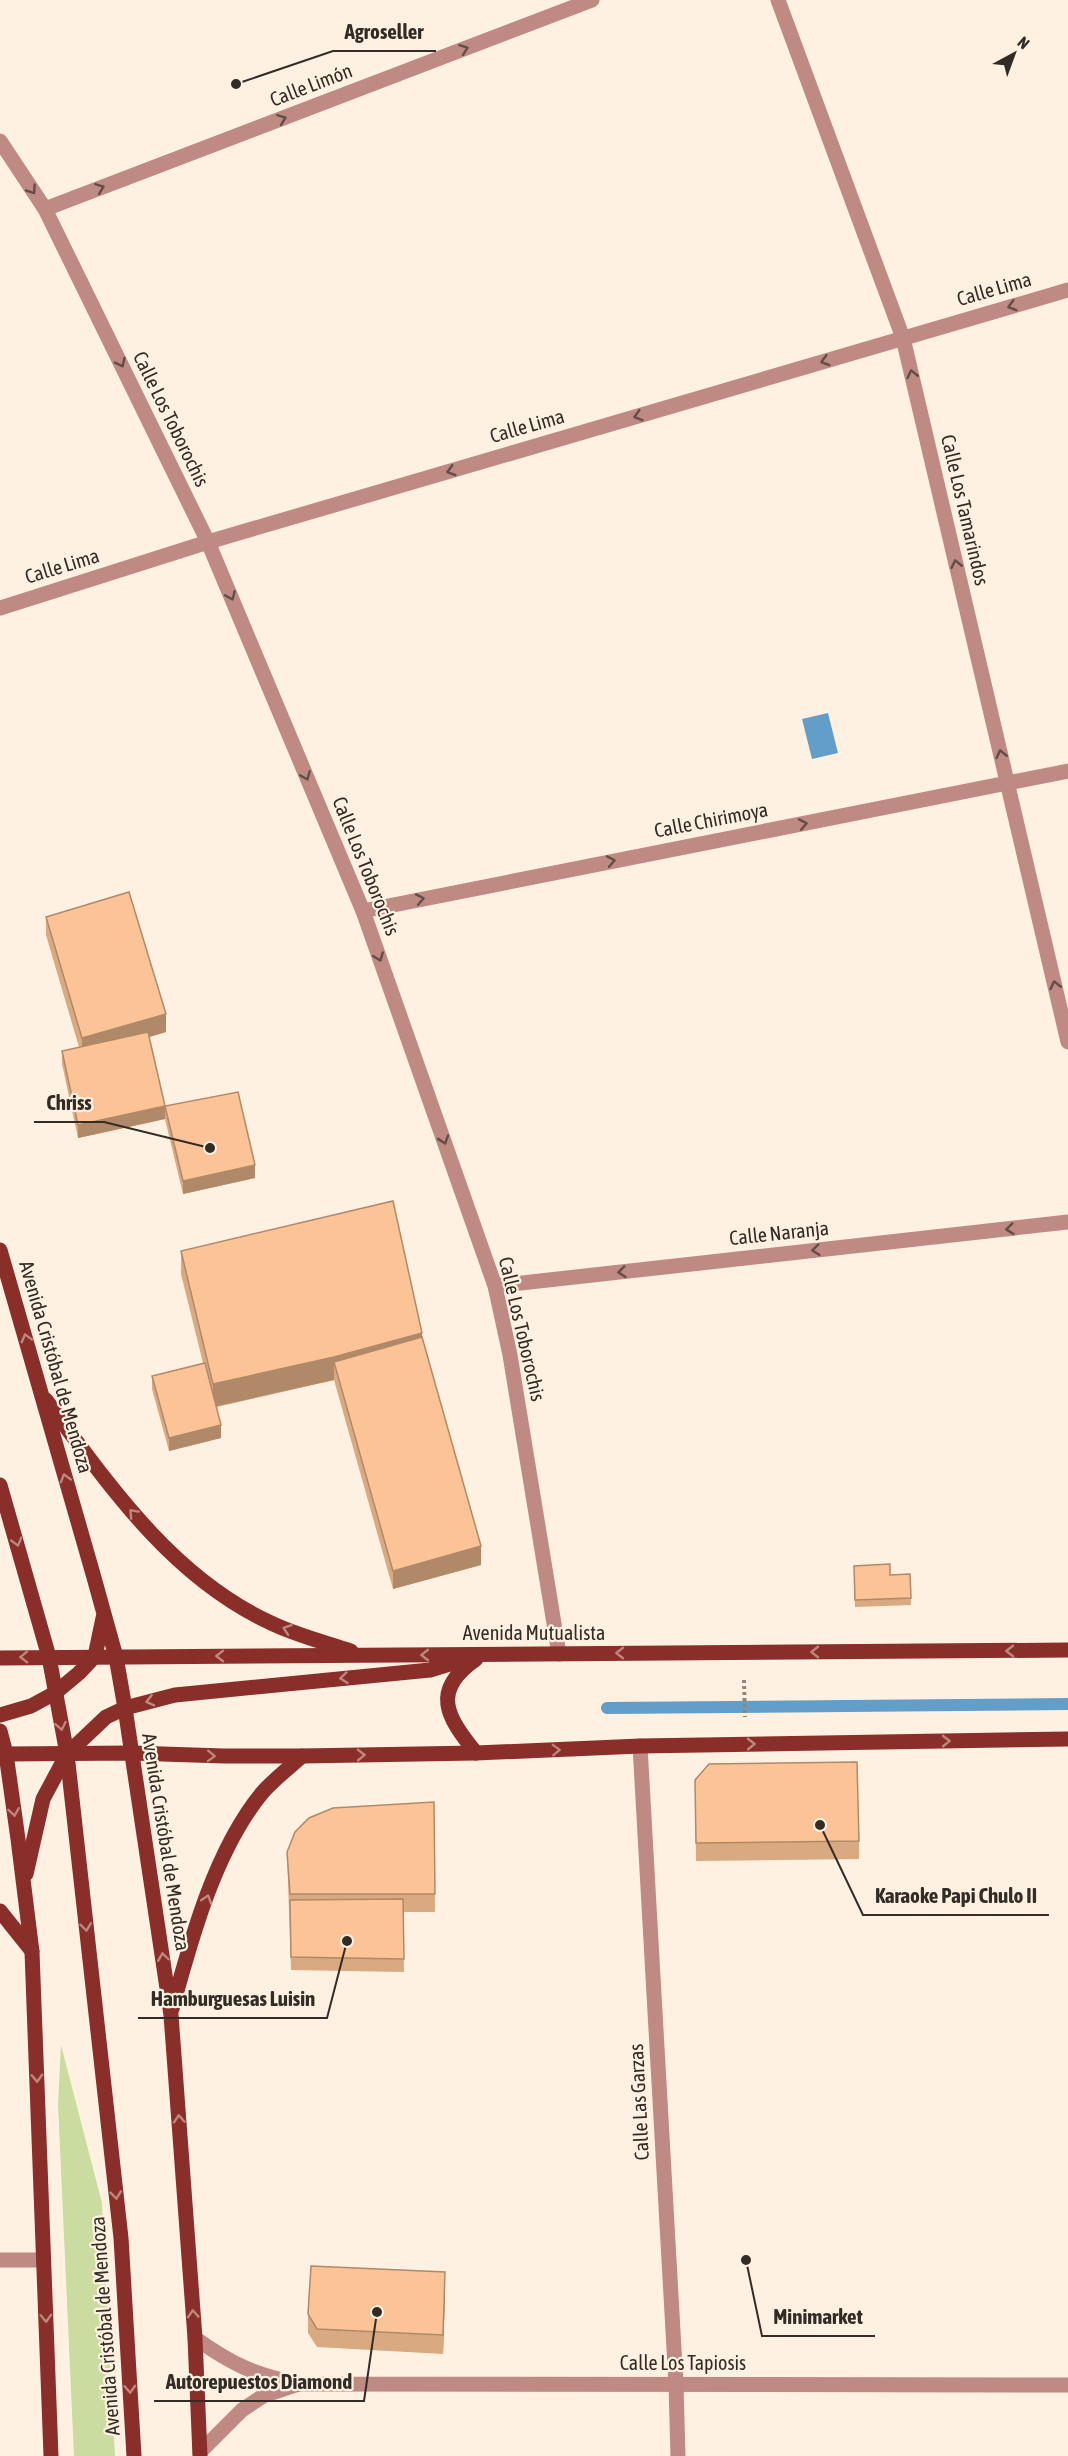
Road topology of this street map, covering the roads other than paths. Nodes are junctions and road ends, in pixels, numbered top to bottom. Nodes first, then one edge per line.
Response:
1 (592, 0) edge
2 (778, 0) edge
3 (0, 141) edge
4 (45, 209) junction
5 (1068, 290) edge
6 (903, 338) junction
7 (208, 542) junction
8 (0, 608) edge
9 (1068, 771) edge
10 (1008, 783) junction
11 (363, 911) junction
12 (1068, 1042) edge
13 (1068, 1222) edge
14 (0, 1250) edge
15 (495, 1286) junction
16 (40, 1392) junction
17 (0, 1485) edge
18 (104, 1615) junction
19 (1068, 1650) edge
20 (484, 1654) junction
21 (559, 1654) junction
22 (362, 1655) junction
23 (95, 1656) junction
24 (48, 1657) junction
25 (116, 1657) junction
26 (0, 1658) edge
27 (55, 1692) junction
28 (125, 1708) junction
29 (0, 1715) edge
30 (0, 1731) edge
31 (1068, 1739) edge
32 (640, 1746) junction
33 (132, 1753) junction
34 (476, 1753) junction
35 (3, 1754) edge
36 (67, 1754) junction
37 (302, 1756) junction
38 (23, 1885) junction
39 (0, 1911) edge
40 (32, 1952) junction
41 (171, 2015) junction
42 (0, 2260) edge
43 (43, 2260) junction
44 (195, 2338) junction
45 (299, 2384) junction
46 (676, 2384) junction
47 (1068, 2385) edge
48 (200, 2454) edge
49 (51, 2456) edge
50 (134, 2456) edge
51 (678, 2456) edge

4 -> 1 street, Calle Limón
2 - 6 street, Calle Los Tamarindos
3 -> 4 street, Calle Los Toborochis
4 -> 7 street, Calle Los Toborochis
5 -> 6 street, Calle Lima
6 -> 7 street, Calle Lima
10 -> 6 street, Calle Los Tamarindos
7 - 8 street, Calle Lima
7 -> 11 street, Calle Los Toborochis
9 - 10 street, Calle Chirimoya
11 -> 10 street, Calle Chirimoya
12 -> 10 street, Calle Los Tamarindos
11 -> 15 street, Calle Los Toborochis
13 -> 15 street, Calle Naranja
16 -> 14 main road, Avenida Cristóbal de Mendoza
15 - 21 street, Calle Los Toborochis
18 -> 16 main road, Avenida Cristóbal de Mendoza
22 -> 16 main road
17 -> 24 main road, Avenida Cristóbal de Mendoza
18 - 23 main road
18 - 25 main road, Avenida Cristóbal de Mendoza
19 -> 21 main road, Avenida Mutualista
20 - 21 main road, Avenida Mutualista
20 -> 22 main road, Avenida Mutualista
20 -> 28 main road
20 - 34 main road
22 -> 25 main road, Avenida Mutualista
23 - 24 main road, Avenida Mutualista
23 - 25 main road, Avenida Mutualista
23 - 27 main road
24 -> 26 main road, Avenida Mutualista
24 - 27 main road, Avenida Cristóbal de Mendoza
25 - 28 main road, Avenida Cristóbal de Mendoza
27 - 29 main road
27 -> 36 main road, Avenida Cristóbal de Mendoza
28 - 33 main road, Avenida Cristóbal de Mendoza
28 - 36 main road
30 - 35 main road
32 -> 31 main road
34 -> 32 main road
32 - 46 street, Calle Las Garzas
33 - 36 main road
33 -> 37 main road
41 -> 33 main road, Avenida Cristóbal de Mendoza
37 -> 34 main road
35 - 36 main road
35 -> 38 main road
36 - 38 main road
36 -> 50 main road, Avenida Cristóbal de Mendoza
41 -> 37 main road
38 - 40 main road
39 - 40 main road
40 -> 43 main road
44 -> 41 main road, Avenida Cristóbal de Mendoza
42 - 43 street
43 -> 49 main road
44 - 45 street, Calle Los Tapiosis
44 - 48 main road, Avenida Cristóbal de Mendoza
45 - 46 street, Calle Los Tapiosis
45 - 48 street, Calle Los Tapiosis
46 - 47 street, Calle Los Tapiosis
46 - 51 street, Calle Las Garzas

